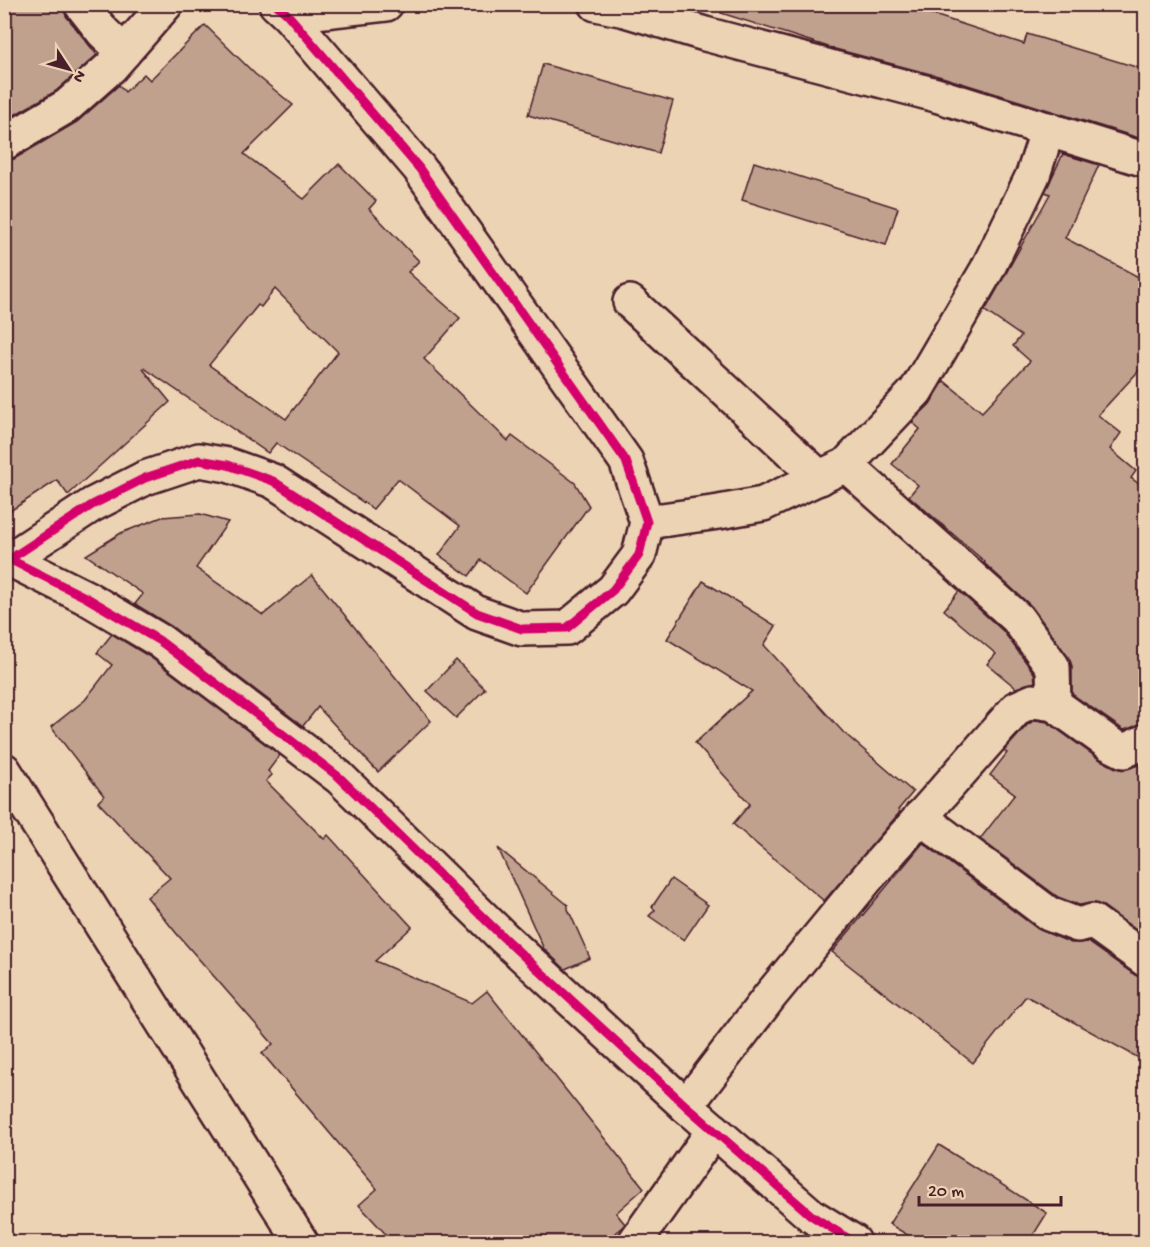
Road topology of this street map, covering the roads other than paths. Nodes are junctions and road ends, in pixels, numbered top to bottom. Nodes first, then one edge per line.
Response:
1 (81, 4) edge
2 (166, 4) edge
3 (386, 4) edge
4 (596, 4) edge
5 (282, 10) edge
6 (124, 52) junction
7 (1048, 129) junction
8 (4, 143) edge
9 (1146, 160) edge
10 (630, 302) dead end
11 (833, 471) junction
12 (647, 522) junction
13 (7, 561) edge
14 (1054, 704) junction
15 (1146, 741) edge
16 (4, 770) edge
17 (920, 817) junction
18 (1146, 960) edge
19 (686, 1106) junction
20 (714, 1130) junction
21 (301, 1242) edge
22 (635, 1242) edge
23 (854, 1242) edge

1 - 6 street
2 - 6 street
3 - 5 street
4 - 7 street
5 - 12 street
6 - 8 street
7 - 9 street
7 - 11 street
10 - 11 street
11 - 12 street
11 - 14 street
12 - 13 street
13 - 19 street
14 - 15 street
14 - 17 street
16 - 21 street
17 - 18 street
17 - 19 street
19 - 20 street
20 - 22 street
20 - 23 street

